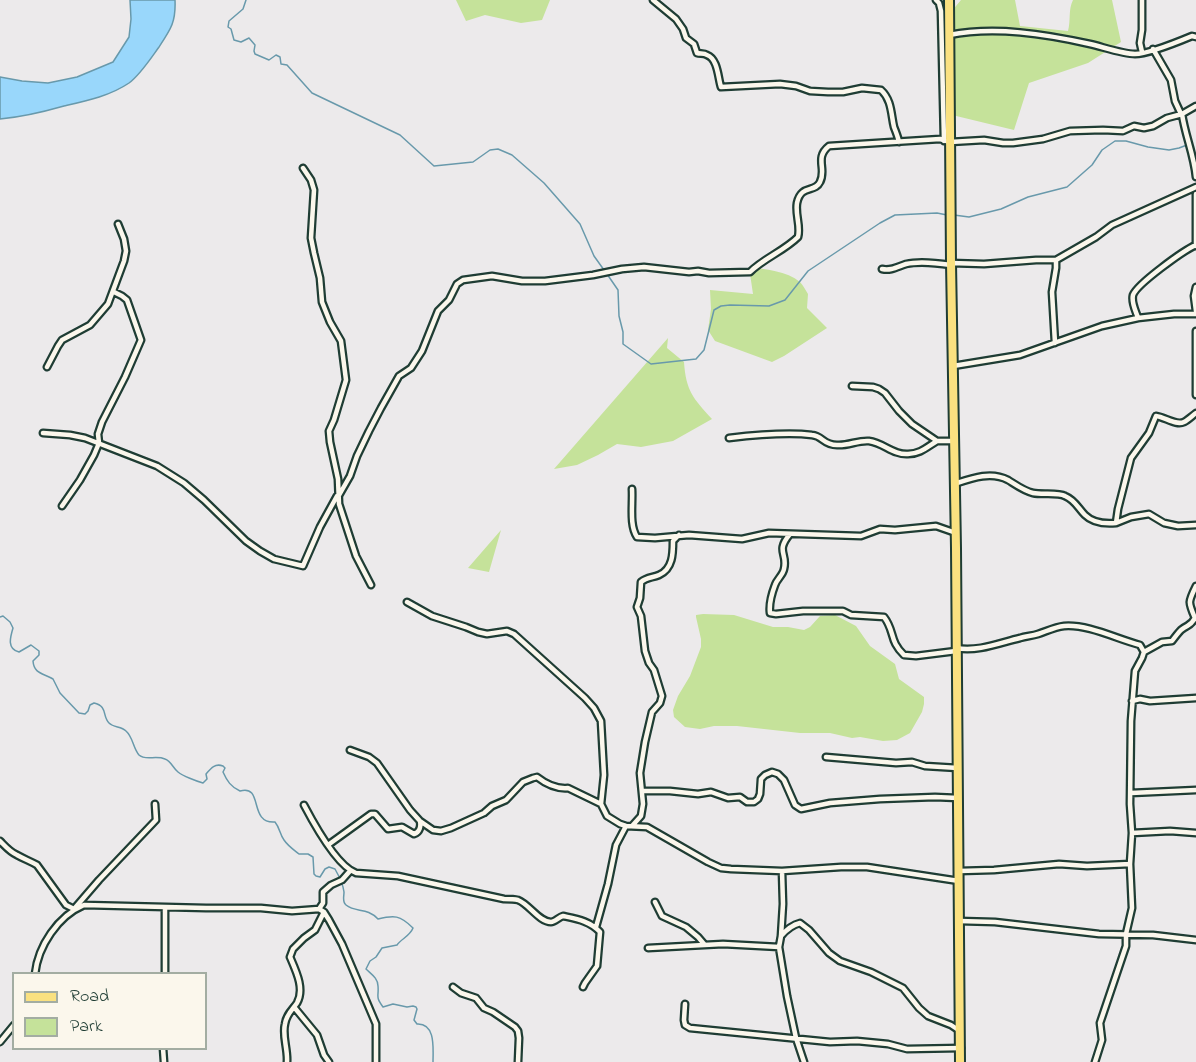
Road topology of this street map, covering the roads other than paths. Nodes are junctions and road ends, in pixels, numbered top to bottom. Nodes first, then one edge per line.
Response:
1 (653, 0) edge
2 (936, 0) edge
3 (949, 0) edge
4 (1142, 0) edge
5 (949, 35) junction
6 (1196, 37) edge
7 (1153, 49) junction
8 (1142, 52) junction
9 (1196, 106) edge
10 (1181, 114) junction
11 (947, 141) junction
12 (900, 142) junction
13 (303, 168) dead end
14 (1196, 177) edge
15 (1196, 188) edge
16 (1196, 194) edge
17 (118, 224) dead end
18 (1196, 246) edge
19 (1056, 260) junction
20 (951, 264) junction
21 (882, 269) dead end
22 (1196, 287) edge
23 (114, 292) junction
24 (1196, 313) edge
25 (1138, 318) junction
26 (1196, 331) edge
27 (1055, 343) junction
28 (1196, 362) edge
29 (953, 366) junction
30 (47, 368) dead end
31 (852, 386) dead end
32 (1196, 395) edge
33 (1196, 413) edge
34 (43, 433) dead end
35 (729, 438) dead end
36 (937, 441) junction
37 (953, 441) junction
38 (99, 443) junction
39 (954, 484) junction
40 (633, 489) dead end
41 (339, 494) junction
42 (62, 506) dead end
43 (1116, 524) junction
44 (1196, 525) edge
45 (956, 533) junction
46 (790, 534) junction
47 (679, 535) junction
48 (371, 585) dead end
49 (1196, 586) edge
50 (407, 602) dead end
51 (956, 650) junction
52 (1144, 652) junction
53 (1196, 698) edge
54 (1132, 702) junction
55 (350, 750) dead end
56 (826, 758) dead end
57 (958, 768) junction
58 (1196, 790) edge
59 (642, 791) junction
60 (1131, 793) junction
61 (958, 798) junction
62 (155, 804) dead end
63 (600, 804) junction
64 (304, 805) dead end
65 (420, 821) junction
66 (629, 826) junction
67 (1132, 833) junction
68 (1196, 833) edge
69 (0, 841) edge
70 (328, 844) junction
71 (1130, 864) junction
72 (350, 871) junction
73 (782, 871) junction
74 (959, 871) junction
75 (959, 881) junction
76 (655, 902) dead end
77 (165, 907) junction
78 (74, 909) junction
79 (322, 911) junction
80 (959, 921) junction
81 (596, 927) junction
82 (1126, 934) junction
83 (782, 936) junction
84 (1196, 940) edge
85 (704, 944) junction
86 (779, 947) junction
87 (648, 948) dead end
88 (35, 972) edge
89 (165, 972) edge
90 (453, 987) dead end
91 (583, 987) dead end
92 (685, 1004) dead end
93 (294, 1007) junction
94 (12, 1027) edge
95 (960, 1031) junction
96 (796, 1038) junction
97 (0, 1041) edge
98 (961, 1048) junction
99 (287, 1062) edge
100 (329, 1062) edge
101 (376, 1062) edge
102 (518, 1062) edge
103 (804, 1062) edge
104 (960, 1062) edge
105 (1095, 1062) edge

1 - 12 street
2 - 11 street
3 - 5 main road
4 - 8 street
5 - 8 street
5 - 11 main road
6 - 7 street
7 - 8 street
7 - 10 street
9 - 10 street
10 - 11 street
10 - 14 street
11 - 12 street
11 - 20 main road
12 - 41 street
13 - 41 street
15 - 19 street
16 - 18 street
17 - 23 street
18 - 25 street
19 - 20 street
19 - 27 street
20 - 21 street
20 - 29 main road
22 - 24 street
23 - 30 street
23 - 38 street
24 - 25 street
25 - 27 street
26 - 28 street
27 - 29 street
28 - 32 street
29 - 37 main road
31 - 36 street
33 - 43 street
34 - 38 street
35 - 36 street
36 - 37 street
37 - 39 main road
38 - 41 street
38 - 42 street
39 - 43 street
39 - 45 main road
40 - 47 street
41 - 48 street
43 - 44 street
45 - 46 street
45 - 51 main road
46 - 47 street
46 - 51 street
47 - 59 street
49 - 52 street
50 - 63 street
51 - 52 street
51 - 57 main road
52 - 54 street
53 - 54 street
54 - 60 street
55 - 65 street
56 - 57 street
57 - 61 main road
58 - 60 street
59 - 61 street
59 - 66 street
60 - 67 street
61 - 74 main road
62 - 78 street
63 - 65 street
63 - 66 street
64 - 70 street
65 - 70 street
66 - 73 street
66 - 81 street
67 - 68 street
67 - 71 street
69 - 78 street
70 - 72 street
71 - 74 street
71 - 82 street
72 - 79 street
72 - 81 street
73 - 75 street
73 - 83 street
74 - 75 main road
75 - 80 main road
76 - 85 street
77 - 78 street
77 - 79 street
77 - 89 street
78 - 88 street
79 - 93 street
79 - 101 street
80 - 82 street
80 - 95 main road
81 - 91 street
82 - 84 street
82 - 105 street
83 - 86 street
83 - 95 street
85 - 86 street
85 - 87 street
86 - 96 street
90 - 102 street
92 - 96 street
93 - 99 street
93 - 100 street
94 - 97 street
95 - 98 main road
96 - 98 street
96 - 103 street
98 - 104 main road

